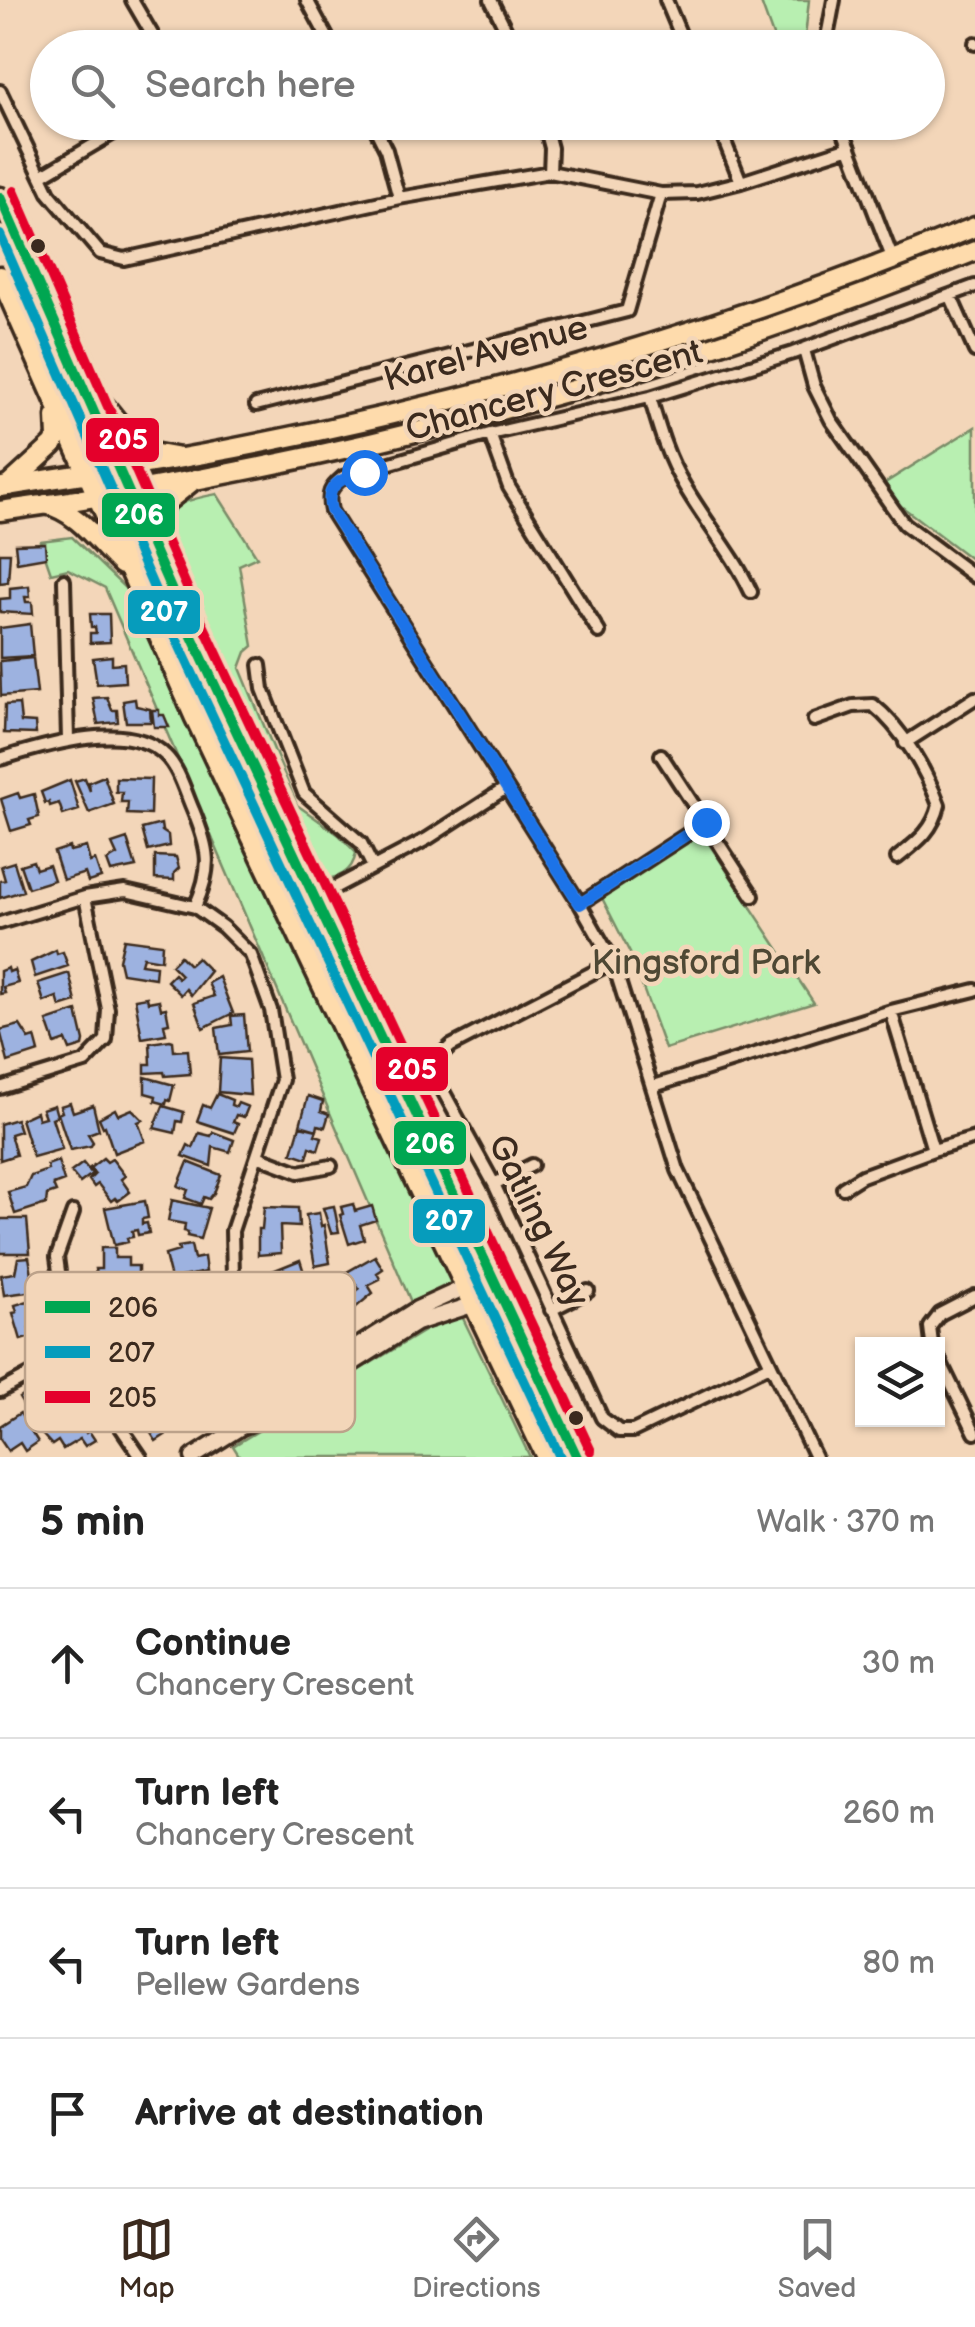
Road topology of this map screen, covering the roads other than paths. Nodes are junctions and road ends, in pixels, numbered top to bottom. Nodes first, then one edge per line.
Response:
1 (132, 0) edge
2 (307, 0) edge
3 (491, 0) edge
4 (666, 0) edge
5 (834, 0) edge
6 (150, 30) edge
7 (323, 30) edge
8 (506, 30) edge
9 (678, 30) edge
10 (828, 30) edge
11 (0, 91) edge
12 (102, 140) edge
13 (381, 140) edge
14 (549, 140) edge
15 (724, 140) edge
16 (848, 140) edge
17 (850, 146) junction
18 (550, 172) junction
19 (41, 176) junction
20 (741, 182) junction
21 (661, 194) junction
22 (0, 197) edge
23 (399, 198) junction
24 (975, 227) edge
25 (975, 252) edge
26 (893, 260) junction
27 (923, 273) junction
28 (0, 276) edge
29 (975, 286) edge
30 (872, 292) junction
31 (951, 297) junction
32 (804, 350) junction
33 (975, 351) edge
34 (73, 366) junction
35 (650, 397) junction
36 (52, 398) junction
37 (256, 404) dead end
38 (490, 434) junction
39 (180, 458) junction
40 (118, 468) junction
41 (84, 473) junction
42 (195, 479) junction
43 (4, 487) edge
44 (127, 491) junction
45 (96, 496) junction
46 (46, 504) junction
47 (0, 511) edge
48 (150, 543) junction
49 (129, 572) junction
50 (975, 577) edge
51 (64, 580) dead end
52 (751, 592) dead end
53 (599, 632) dead end
54 (260, 665) dead end
55 (975, 698) edge
56 (814, 720) dead end
57 (68, 740) junction
58 (905, 742) junction
59 (662, 755) dead end
60 (0, 759) edge
61 (506, 788) junction
62 (706, 822) junction
63 (897, 858) dead end
64 (373, 867) junction
65 (753, 896) dead end
66 (85, 897) junction
67 (314, 897) junction
68 (281, 900) junction
69 (580, 904) junction
70 (195, 906) junction
71 (0, 923) edge
72 (613, 962) junction
73 (975, 990) edge
74 (890, 1011) junction
75 (654, 1086) junction
76 (0, 1088) edge
77 (975, 1138) edge
78 (933, 1150) junction
79 (257, 1156) junction
80 (532, 1164) dead end
81 (331, 1166) dead end
82 (494, 1184) junction
83 (843, 1188) dead end
84 (73, 1212) dead end
85 (59, 1272) edge
86 (233, 1272) edge
87 (496, 1284) junction
88 (467, 1286) junction
89 (588, 1292) dead end
90 (975, 1296) edge
91 (475, 1304) junction
92 (551, 1310) junction
93 (931, 1337) edge
94 (355, 1350) edge
95 (355, 1358) edge
96 (770, 1366) junction
97 (945, 1372) edge
98 (25, 1377) edge
99 (0, 1391) edge
100 (124, 1432) edge
101 (233, 1432) edge
102 (975, 1434) edge
103 (141, 1457) edge
104 (193, 1457) edge
105 (546, 1457) edge
106 (577, 1457) edge
107 (814, 1457) edge

1 - 6 street
2 - 7 street
3 - 8 street
4 - 9 street
5 - 10 street
11 - 19 street
12 - 19 street
13 - 23 street
14 - 18 street
15 - 20 street
16 - 17 street
17 - 20 street
17 - 26 street
18 - 21 street
18 - 23 street
19 - 23 street
20 - 21 street
21 - 37 street
22 - 34 main road
24 - 26 main road, Karel Avenue
25 - 27 main road, Karel Avenue
26 - 27 street
26 - 30 street
26 - 39 main road, Karel Avenue
27 - 30 main road, Karel Avenue
28 - 36 main road
29 - 31 street, Chancery Crescent
30 - 42 main road, Karel Avenue
31 - 32 street, Chancery Crescent
31 - 33 street
32 - 35 street, Chancery Crescent
32 - 50 street
34 - 39 main road
34 - 40 main road
35 - 38 street, Chancery Crescent
35 - 52 street
36 - 41 main road
36 - 43 main road
38 - 53 street
38 - 61 street, Chancery Crescent
39 - 40 main road, Karel Avenue
40 - 41 main road, Karel Avenue
40 - 44 main road
41 - 43 main road, Karel Avenue
41 - 45 main road
42 - 44 main road, Karel Avenue
42 - 48 main road
44 - 45 main road, Karel Avenue
44 - 48 main road
45 - 46 main road, Karel Avenue
45 - 49 main road
46 - 47 main road, Karel Avenue
46 - 49 main road
48 - 67 main road
49 - 68 main road
51 - 57 street
54 - 64 street
55 - 58 street
56 - 58 street
57 - 60 street
57 - 70 street
58 - 63 street
59 - 62 street
61 - 64 street
61 - 69 street, Chancery Crescent
62 - 65 street
62 - 69 street
64 - 67 street
66 - 70 street
66 - 71 street
66 - 76 street
67 - 68 street
67 - 87 main road
68 - 88 main road
69 - 72 street, Chancery Crescent
70 - 79 street
72 - 75 street, Chancery Crescent
72 - 82 street, Gatling Way
73 - 74 street
74 - 75 street
74 - 78 street
75 - 96 street, Chancery Crescent
77 - 78 street
78 - 83 street
79 - 81 street
79 - 86 street
80 - 82 street
82 - 92 street, Gatling Way
84 - 85 street
87 - 88 street
87 - 91 street
87 - 106 main road
88 - 91 main road
88 - 94 street
89 - 92 street
90 - 93 street
91 - 95 street
91 - 105 main road
92 - 96 street, Gatling Way
96 - 107 street, Chancery Crescent
97 - 102 street
98 - 99 street
100 - 103 street
101 - 104 street

